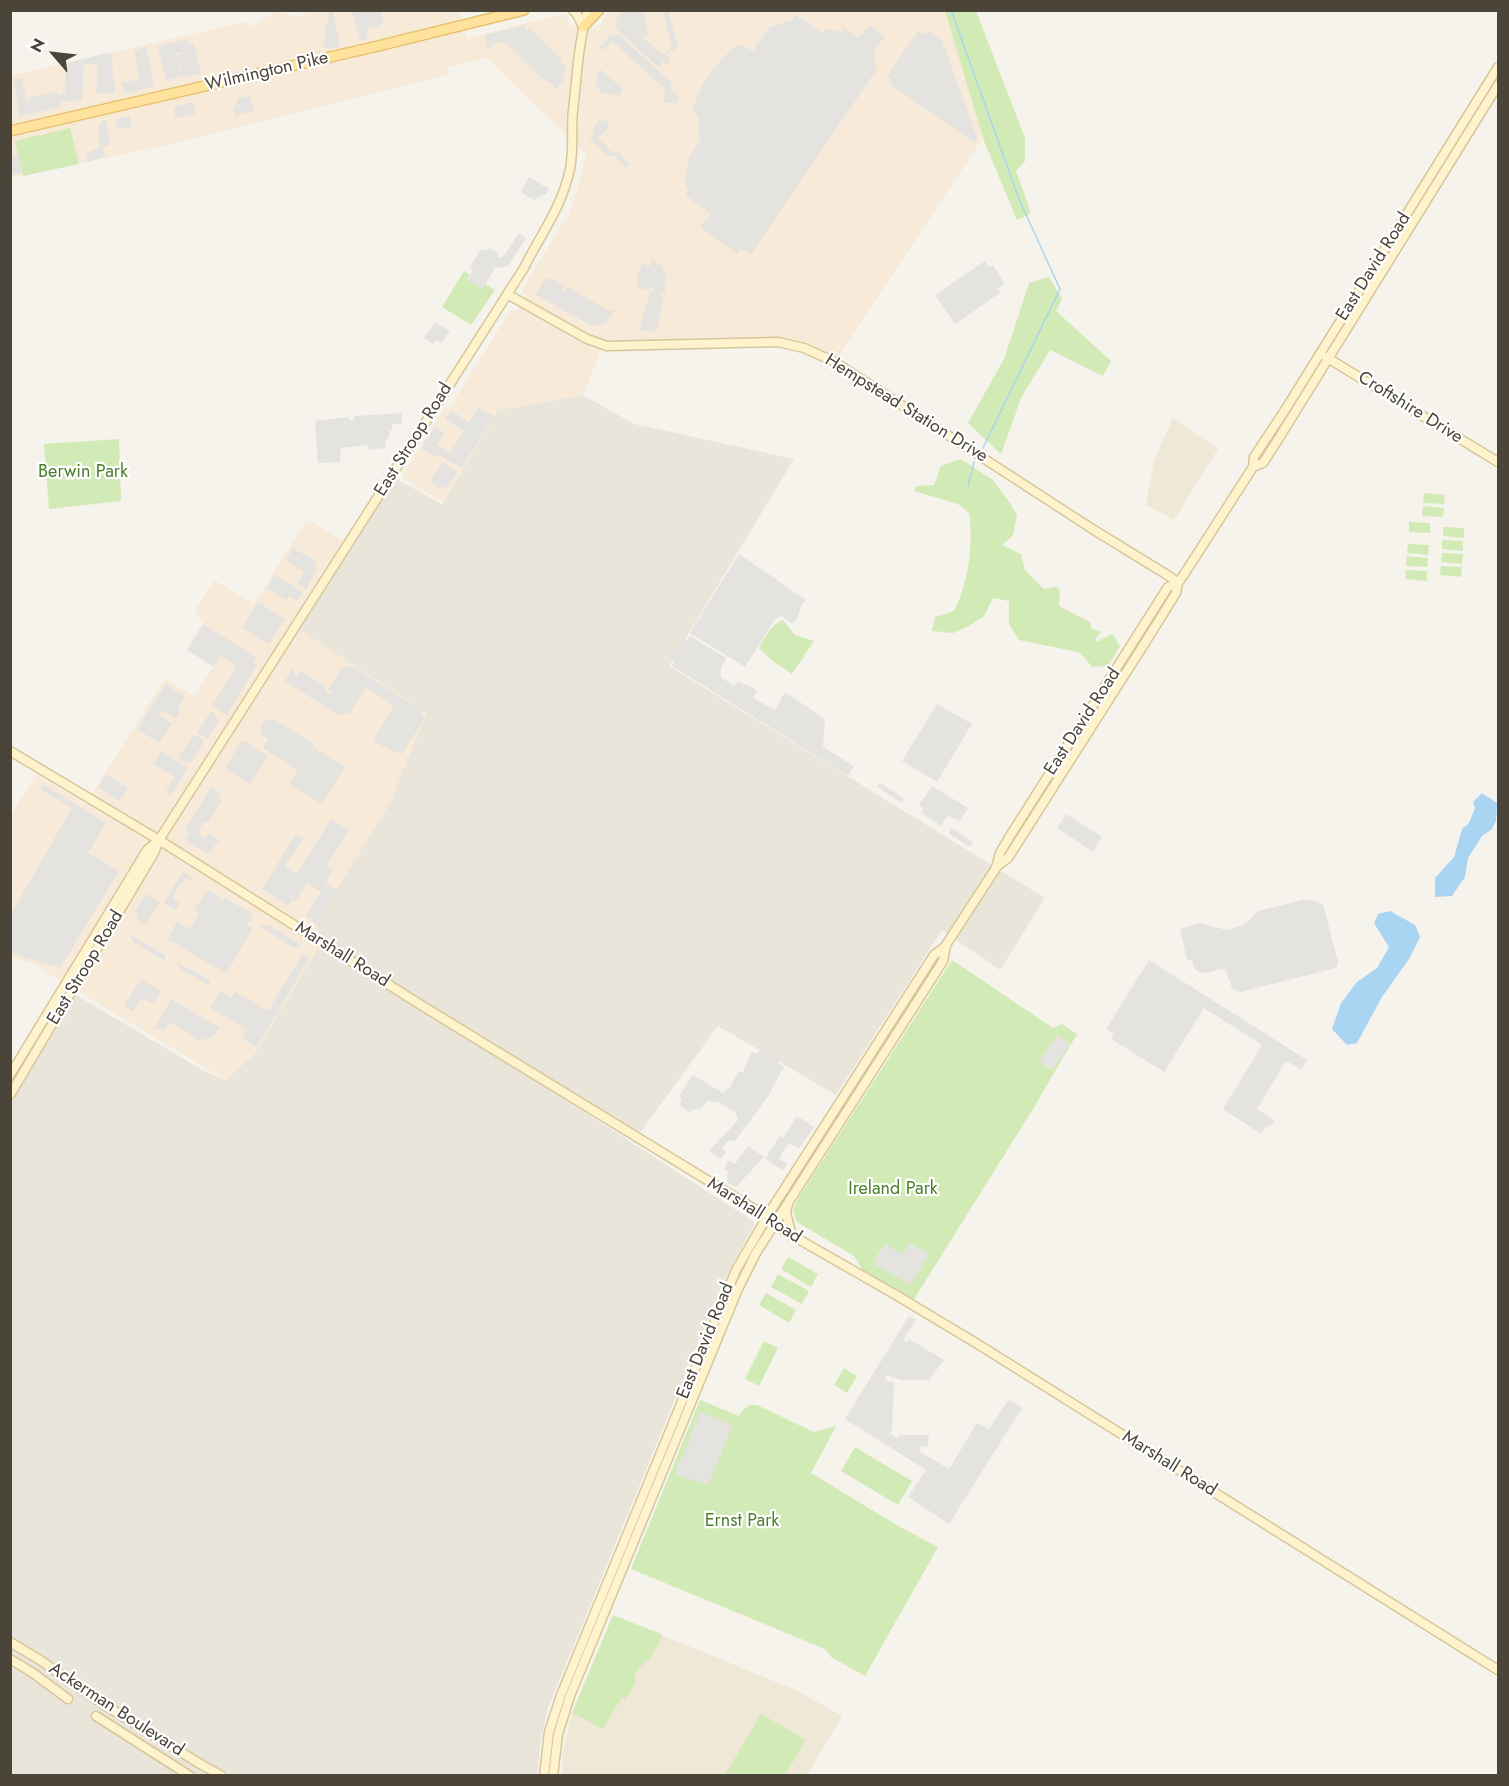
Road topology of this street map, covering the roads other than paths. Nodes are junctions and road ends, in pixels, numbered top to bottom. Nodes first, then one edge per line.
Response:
1 (524, 10) edge
2 (573, 10) edge
3 (588, 10) edge
4 (599, 10) edge
5 (583, 27) junction
6 (1498, 67) edge
7 (1498, 85) edge
8 (10, 131) edge
9 (507, 294) junction
10 (1320, 354) junction
11 (1329, 359) junction
12 (1498, 462) edge
13 (1253, 467) junction
14 (1178, 583) junction
15 (10, 751) edge
16 (159, 840) junction
17 (946, 945) junction
18 (10, 1075) edge
19 (10, 1095) edge
20 (789, 1202) junction
21 (766, 1218) junction
22 (774, 1224) junction
23 (792, 1236) junction
24 (665, 1441) junction
25 (674, 1445) junction
26 (10, 1642) edge
27 (10, 1659) edge
28 (1498, 1670) edge
29 (68, 1699) dead end
30 (96, 1716) dead end
31 (190, 1776) edge
32 (222, 1776) edge
33 (544, 1776) edge
34 (553, 1776) edge

1 - 8 main road, Wilmington Pike
2 - 5 street
3 - 5 street, East Stroop Road
4 - 5 main road
5 - 9 street, East Stroop Road
6 - 10 street, East David Road
7 - 11 street, East David Road
9 - 14 street, Hempstead Station Drive
9 - 16 street, East Stroop Road
10 - 11 street, Croftshire Drive
10 - 13 street, East David Road
11 - 12 street, Croftshire Drive
11 - 13 street, East David Road
13 - 14 street, East David Road
14 - 17 street, East David Road
15 - 16 street, Marshall Road
16 - 18 street, East Stroop Road
16 - 19 street, East Stroop Road
16 - 21 street, Marshall Road
17 - 20 street, East David Road
17 - 21 street, East David Road
20 - 22 street, East David Road
20 - 23 street
21 - 22 street, Marshall Road
21 - 24 street, East David Road
22 - 23 street, Marshall Road
22 - 25 street, East David Road
23 - 28 street, Marshall Road
24 - 25 street
24 - 33 street, East David Road
25 - 34 street, East David Road
26 - 32 street, Ackerman Boulevard
27 - 29 street, Ackerman Boulevard
30 - 31 street, Ackerman Boulevard

